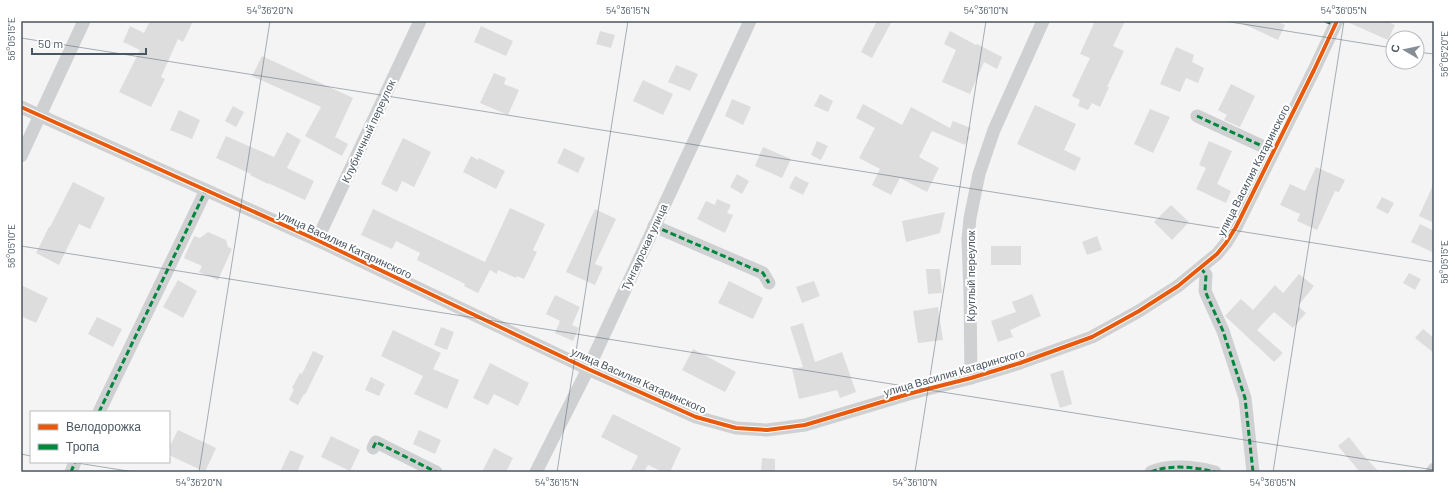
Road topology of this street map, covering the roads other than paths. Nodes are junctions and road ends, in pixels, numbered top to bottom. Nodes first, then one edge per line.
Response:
1 (84, 21) edge
2 (420, 21) edge
3 (750, 21) edge
4 (1043, 21) edge
5 (1332, 22) edge
6 (21, 107) edge
7 (39, 116) junction
8 (1197, 116) dead end
9 (1273, 151) junction
10 (21, 156) edge
11 (206, 190) junction
12 (654, 226) junction
13 (317, 240) junction
14 (1201, 268) junction
15 (769, 283) dead end
16 (588, 369) junction
17 (971, 378) junction
18 (99, 411) edge
19 (373, 448) dead end
20 (76, 463) edge
21 (1434, 469) edge
22 (71, 472) edge
23 (436, 472) edge
24 (536, 472) edge
25 (1151, 472) edge
26 (1215, 472) edge
27 (1253, 472) edge
28 (1432, 472) edge

1 - 7 street
2 - 13 street, Клубничный переулок
3 - 12 street, Тунгаурская улица
4 - 17 street, Круглый переулок
5 - 9 street, улица Василия Катаринского
6 - 7 street, улица Василия Катаринского
7 - 10 street
7 - 11 street, улица Василия Катаринского
8 - 9 street
9 - 14 street, улица Василия Катаринского
11 - 13 street, улица Василия Катаринского
11 - 18 street
12 - 15 street
12 - 16 street, Тунгаурская улица
13 - 16 street, улица Василия Катаринского
14 - 17 street, улица Василия Катаринского
14 - 27 street
16 - 17 street, улица Василия Катаринского
16 - 24 street, Тунгаурская улица
19 - 23 street
20 - 22 street
21 - 28 street
25 - 26 street

